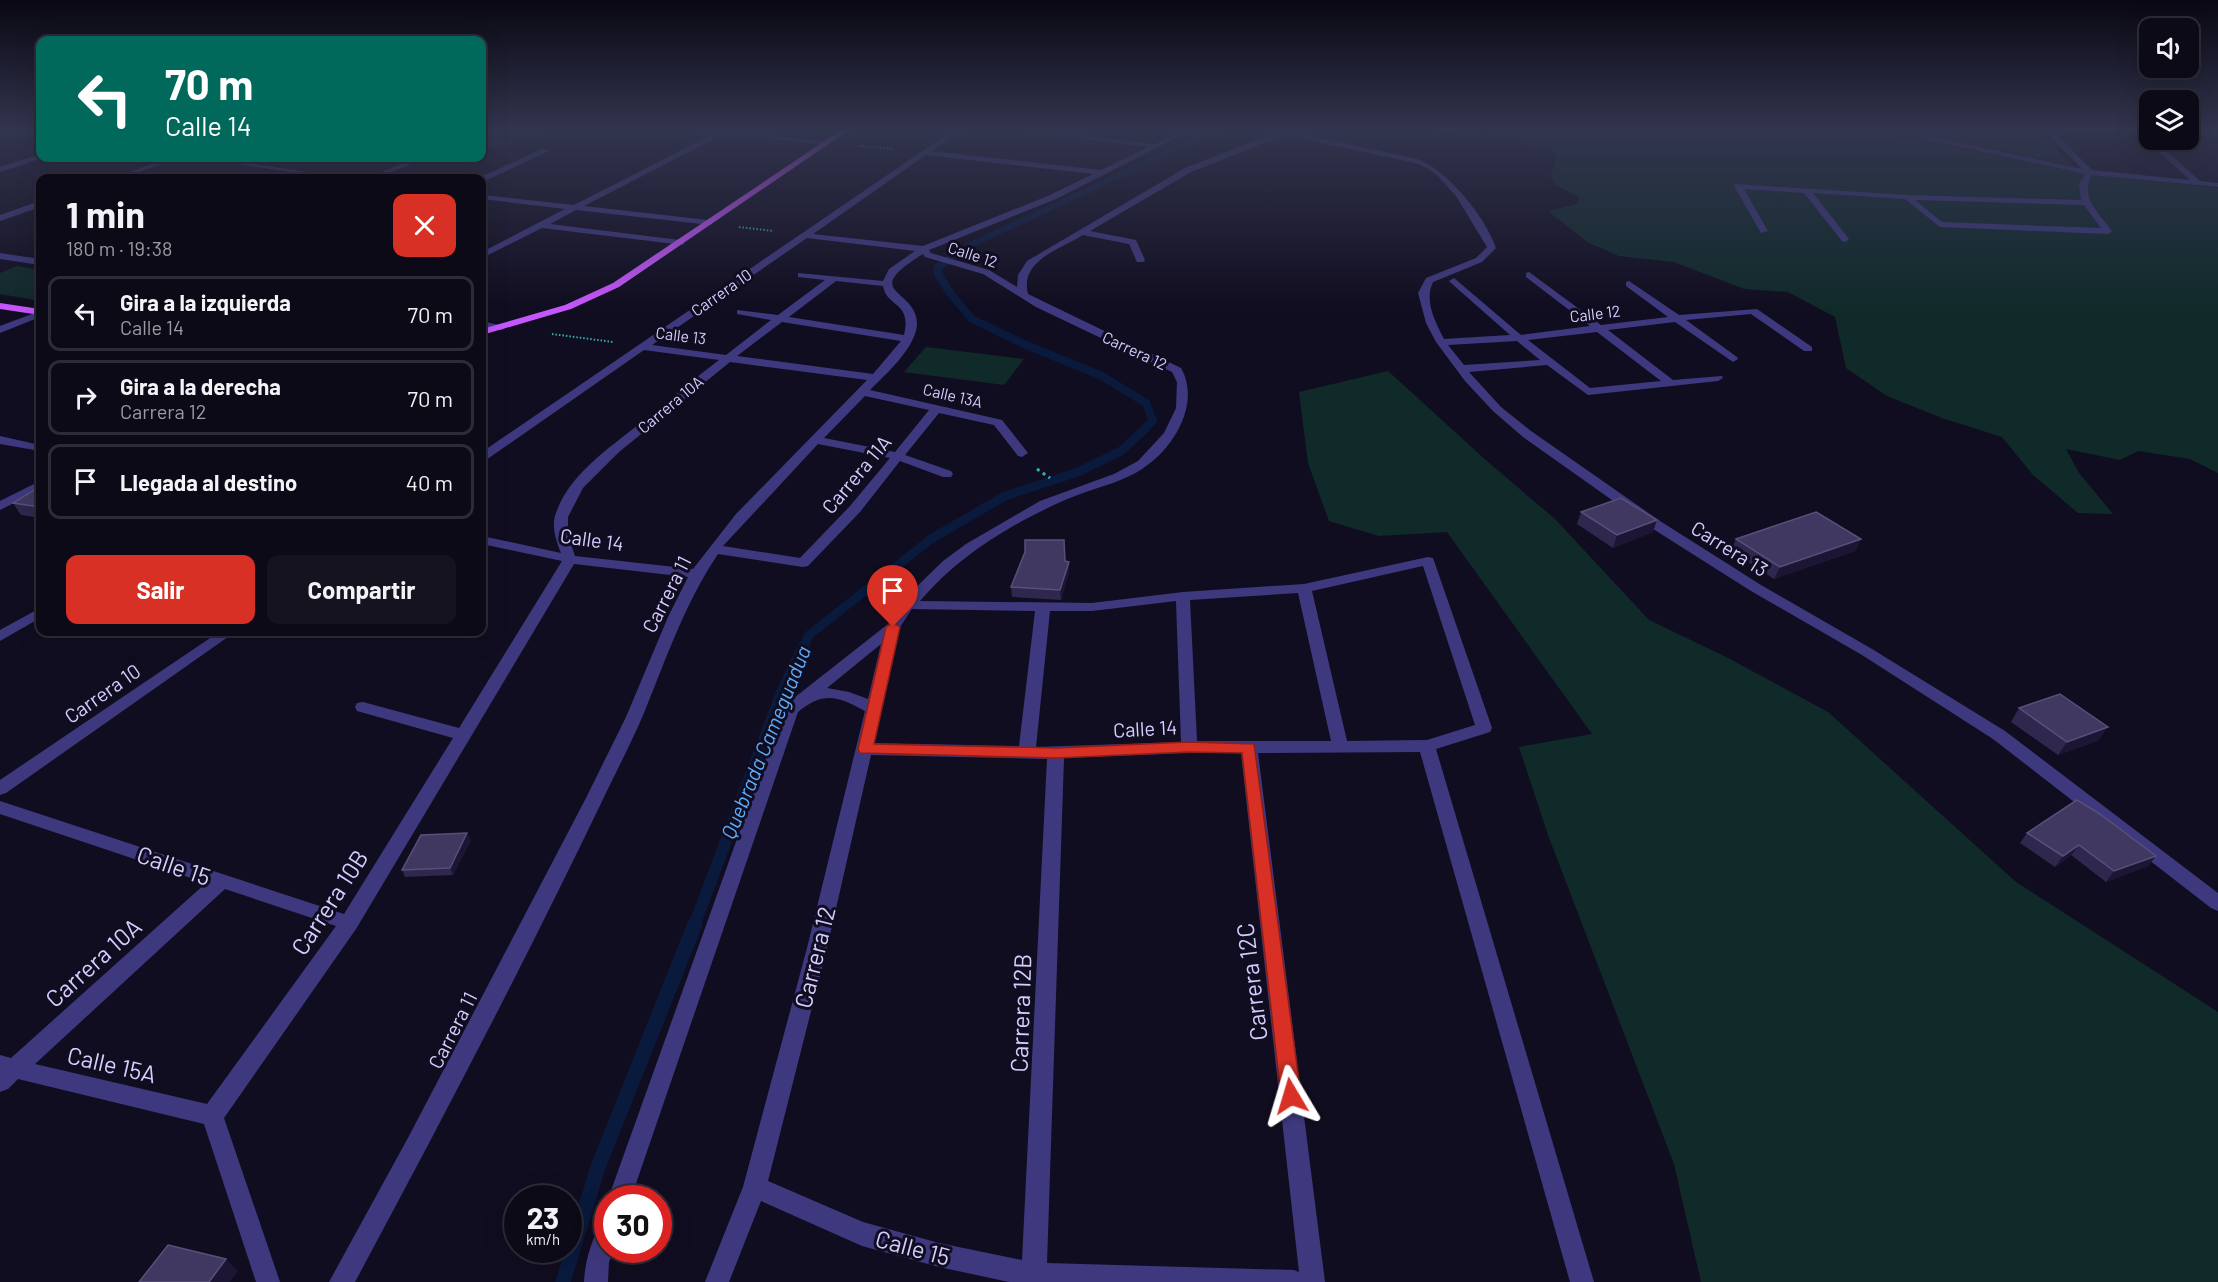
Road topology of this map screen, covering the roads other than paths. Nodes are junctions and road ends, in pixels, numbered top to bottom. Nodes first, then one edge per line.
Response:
1 (612, 188) edge
2 (762, 188) edge
3 (873, 188) edge
4 (1071, 188) edge
5 (1158, 188) edge
6 (1452, 188) edge
7 (1739, 188) edge
8 (1770, 188) edge
9 (2084, 188) edge
10 (1807, 190) junction
11 (486, 197) edge
12 (1907, 197) junction
13 (2086, 203) junction
14 (36, 205) edge
15 (572, 208) junction
16 (0, 218) edge
17 (708, 224) junction
18 (539, 225) junction
19 (1764, 231) dead end
20 (1084, 232) junction
21 (803, 235) junction
22 (1845, 239) dead end
23 (680, 243) junction
24 (926, 252) junction
25 (486, 253) edge
26 (0, 256) edge
27 (1140, 260) dead end
28 (36, 261) edge
29 (1529, 274) dead end
30 (801, 275) dead end
31 (831, 280) junction
32 (1454, 280) dead end
33 (887, 284) junction
34 (1629, 284) dead end
35 (1024, 297) junction
36 (0, 306) edge
37 (36, 312) edge
38 (741, 312) dead end
39 (36, 315) edge
40 (779, 318) junction
41 (1677, 318) junction
42 (486, 325) edge
43 (502, 327) junction
44 (1599, 327) junction
45 (0, 330) edge
46 (486, 331) edge
47 (1520, 338) junction
48 (908, 339) junction
49 (1441, 342) junction
50 (643, 347) junction
51 (1808, 349) dead end
52 (727, 356) junction
53 (1733, 358) dead end
54 (1549, 362) junction
55 (1461, 369) junction
56 (876, 378) junction
57 (1718, 378) dead end
58 (1672, 384) junction
59 (862, 392) junction
60 (936, 408) junction
61 (0, 440) edge
62 (814, 440) junction
63 (36, 447) edge
64 (1022, 453) dead end
65 (486, 454) edge
66 (897, 456) junction
67 (947, 474) dead end
68 (36, 487) edge
69 (0, 506) edge
70 (486, 541) edge
71 (714, 549) junction
72 (570, 559) junction
73 (697, 574) junction
74 (1304, 588) junction
75 (1183, 596) junction
76 (906, 605) junction
77 (1043, 606) junction
78 (36, 614) edge
79 (893, 627) junction
80 (0, 636) edge
81 (222, 636) edge
82 (808, 696) junction
83 (363, 707) dead end
84 (874, 709) junction
85 (463, 735) junction
86 (1340, 746) junction
87 (1427, 746) junction
88 (1189, 747) junction
89 (1249, 747) junction
90 (865, 749) junction
91 (1027, 753) junction
92 (1056, 753) junction
93 (0, 789) edge
94 (0, 807) edge
95 (221, 881) junction
96 (2218, 903) edge
97 (349, 923) junction
98 (5, 1072) edge
99 (212, 1116) junction
100 (624, 1185) edge
101 (755, 1187) junction
102 (597, 1263) edge
103 (1034, 1275) junction
104 (268, 1282) edge
105 (341, 1282) edge
106 (596, 1282) edge
107 (717, 1282) edge
108 (1294, 1282) edge
109 (1313, 1282) edge
110 (1582, 1282) edge

1 - 15 street
2 - 17 main road
3 - 21 street, Carrera 10
4 - 24 street
5 - 20 street
6 - 49 street, Carrera 13
7 - 19 street
8 - 10 street
9 - 13 street
10 - 12 street
10 - 22 street
11 - 15 street
12 - 13 street
12 - 13 street
14 - 16 street
15 - 17 street
15 - 18 street
17 - 23 main road
18 - 23 street
18 - 25 street
20 - 27 street
20 - 35 street
21 - 24 street, Calle 12
21 - 50 street, Carrera 10
23 - 43 main road
24 - 33 street
24 - 35 street, Calle 12
26 - 28 street
29 - 44 street
30 - 31 street
31 - 33 street
31 - 40 street, Carrera 10A
32 - 47 street
33 - 48 street
34 - 41 street
35 - 76 street, Carrera 12
36 - 37 main road
38 - 40 street
39 - 45 street
40 - 48 street
40 - 52 street, Carrera 10A
41 - 44 street, Calle 12
41 - 51 street, Calle 12
41 - 53 street
42 - 43 street
43 - 46 main road
44 - 47 street, Calle 12
44 - 58 street
47 - 49 street, Calle 12
47 - 54 street
48 - 56 street, Carrera 11
49 - 55 street, Carrera 13
50 - 52 street, Calle 13
50 - 65 street, Carrera 10
52 - 56 street, Calle 13
52 - 72 street, Carrera 10A
54 - 55 street
54 - 58 street
55 - 96 street, Carrera 13
56 - 59 street, Carrera 11
57 - 58 street
59 - 60 street, Calle 13A
59 - 62 street, Carrera 11
60 - 64 street, Calle 13A
60 - 66 street, Carrera 11A
61 - 63 street
62 - 66 street
62 - 71 street, Carrera 11
66 - 67 street
66 - 71 street, Carrera 11A
68 - 69 street
70 - 72 street, Calle 14
71 - 73 street, Carrera 11
72 - 73 street, Calle 14
72 - 85 street, Carrera 10B
73 - 105 street, Carrera 11
74 - 75 street
74 - 86 street
74 - 87 street, Calle 14
75 - 77 street
75 - 88 street
76 - 77 street
76 - 79 street, Carrera 12
77 - 91 street
78 - 80 street
79 - 82 street, Carrera 12
79 - 84 street, Carrera 12
81 - 93 street, Carrera 10
82 - 84 street
82 - 100 street, Carrera 12
83 - 85 street
84 - 90 street, Carrera 12
85 - 97 street, Carrera 10B
86 - 87 street, Calle 14
86 - 89 street, Calle 14
87 - 110 street
88 - 89 street, Calle 14
88 - 92 street, Calle 14
89 - 109 street, Carrera 12C
90 - 91 street, Calle 14
90 - 101 street, Carrera 12
91 - 92 street, Calle 14
92 - 103 street, Carrera 12B
94 - 95 street, Calle 15
95 - 97 street, Calle 15
95 - 98 street, Carrera 10A
97 - 99 street, Carrera 10B
98 - 99 street, Calle 15A
99 - 104 street
101 - 103 street, Calle 15
101 - 107 street, Carrera 12
102 - 106 street
103 - 108 street, Calle 15

